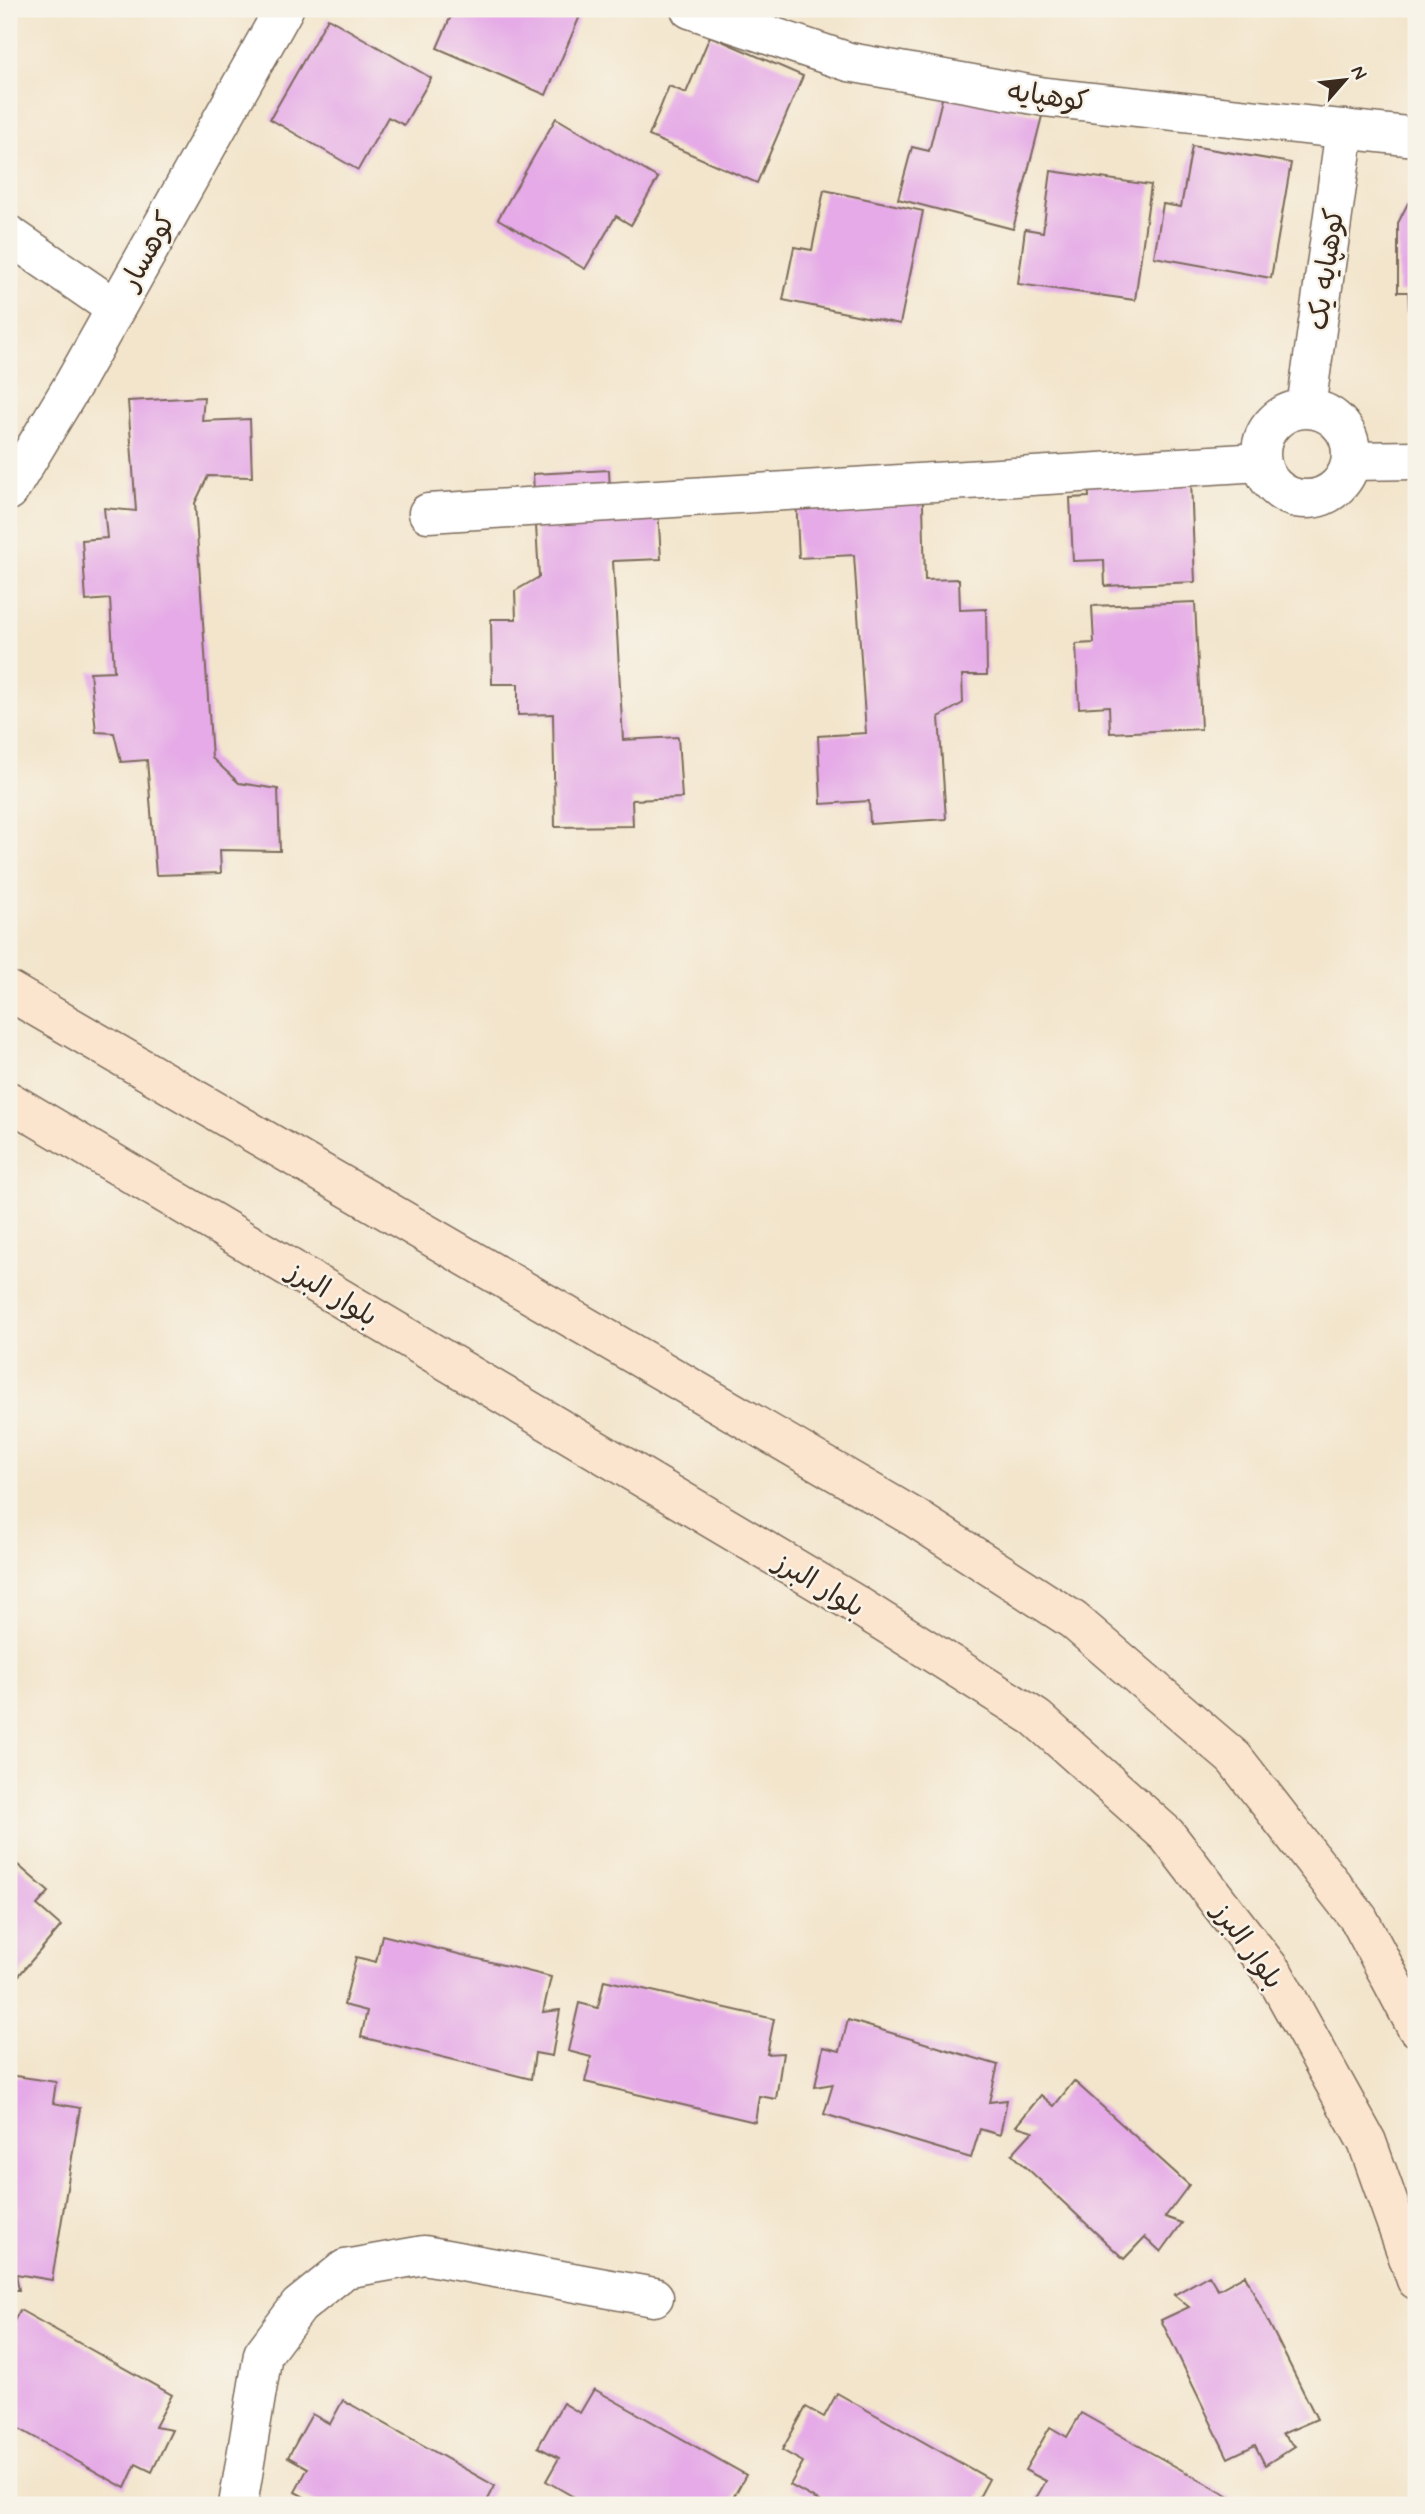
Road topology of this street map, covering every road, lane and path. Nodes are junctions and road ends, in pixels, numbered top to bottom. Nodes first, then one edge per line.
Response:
1 (284, 9) edge
2 (690, 9) edge
3 (1345, 129) junction
4 (1416, 137) edge
5 (9, 235) edge
6 (115, 308) junction
7 (1306, 408) junction
8 (1416, 460) edge
9 (1351, 461) junction
10 (1261, 462) junction
11 (9, 491) edge
12 (428, 513) dead end
13 (9, 991) edge
14 (9, 1101) edge
15 (1416, 2028) edge
16 (1416, 2280) edge
17 (654, 2297) dead end
18 (238, 2505) edge

1 - 6 street, کوهسار
2 - 3 street, کوهپایه
3 - 4 street, کوهپایه
3 - 7 street, کوهپایه یک
5 - 6 street
6 - 11 street, کوهسار
7 - 9 street
7 - 10 street
8 - 9 street
9 - 10 street
10 - 12 street
13 - 15 main road
14 - 16 main road, بلوار البرز
17 - 18 street

